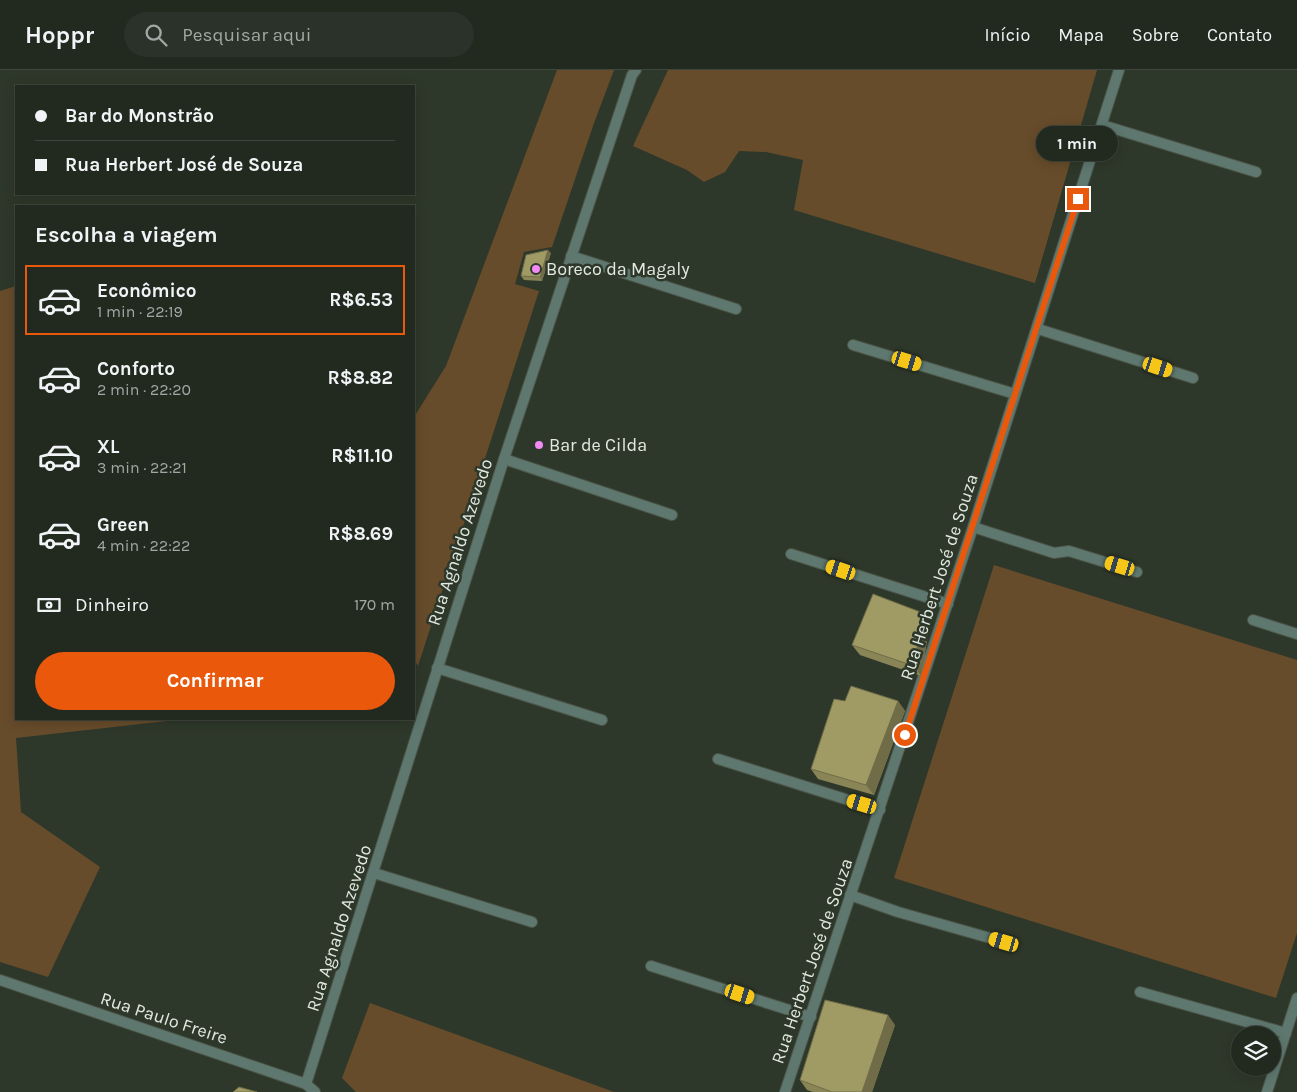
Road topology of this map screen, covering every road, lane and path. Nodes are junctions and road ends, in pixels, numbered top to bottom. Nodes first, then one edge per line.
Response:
1 (636, 70) edge
2 (1119, 70) edge
3 (1102, 125) junction
4 (1256, 172) dead end
5 (571, 256) junction
6 (736, 309) dead end
7 (1038, 329) junction
8 (853, 345) dead end
9 (1193, 378) dead end
10 (1015, 394) junction
11 (504, 459) junction
12 (672, 515) dead end
13 (973, 527) junction
14 (791, 554) dead end
15 (1137, 572) dead end
16 (948, 604) junction
17 (1253, 620) dead end
18 (1297, 634) edge
19 (436, 668) junction
20 (602, 720) dead end
21 (718, 759) dead end
22 (880, 810) junction
23 (374, 872) junction
24 (850, 895) junction
25 (532, 922) dead end
26 (1004, 942) dead end
27 (651, 966) dead end
28 (0, 980) edge
29 (1140, 992) dead end
30 (1297, 998) edge
31 (810, 1017) junction
32 (1286, 1033) junction
33 (306, 1084) junction
34 (315, 1092) edge
35 (785, 1092) edge
36 (1267, 1092) edge

1 - 5 street, Rua Agnaldo Azevedo
2 - 3 street, Rua Herbert José de Souza
3 - 4 street
3 - 7 street, Rua Herbert José de Souza
5 - 6 street
5 - 11 street, Rua Agnaldo Azevedo
7 - 9 street
7 - 10 street, Rua Herbert José de Souza
8 - 10 street
10 - 13 street, Rua Herbert José de Souza
11 - 12 street
11 - 19 street, Rua Agnaldo Azevedo
13 - 15 street
13 - 16 street, Rua Herbert José de Souza
14 - 16 street
16 - 22 street, Rua Herbert José de Souza
17 - 18 street
19 - 20 street
19 - 23 street, Rua Agnaldo Azevedo
21 - 22 street
22 - 24 street, Rua Herbert José de Souza
23 - 25 street
23 - 33 street, Rua Agnaldo Azevedo
24 - 26 street
24 - 31 street, Rua Herbert José de Souza
27 - 31 street
28 - 33 street, Rua Paulo Freire
29 - 32 street
30 - 32 street
31 - 35 street, Rua Herbert José de Souza
32 - 36 street
33 - 34 street, Rua Paulo Freire

